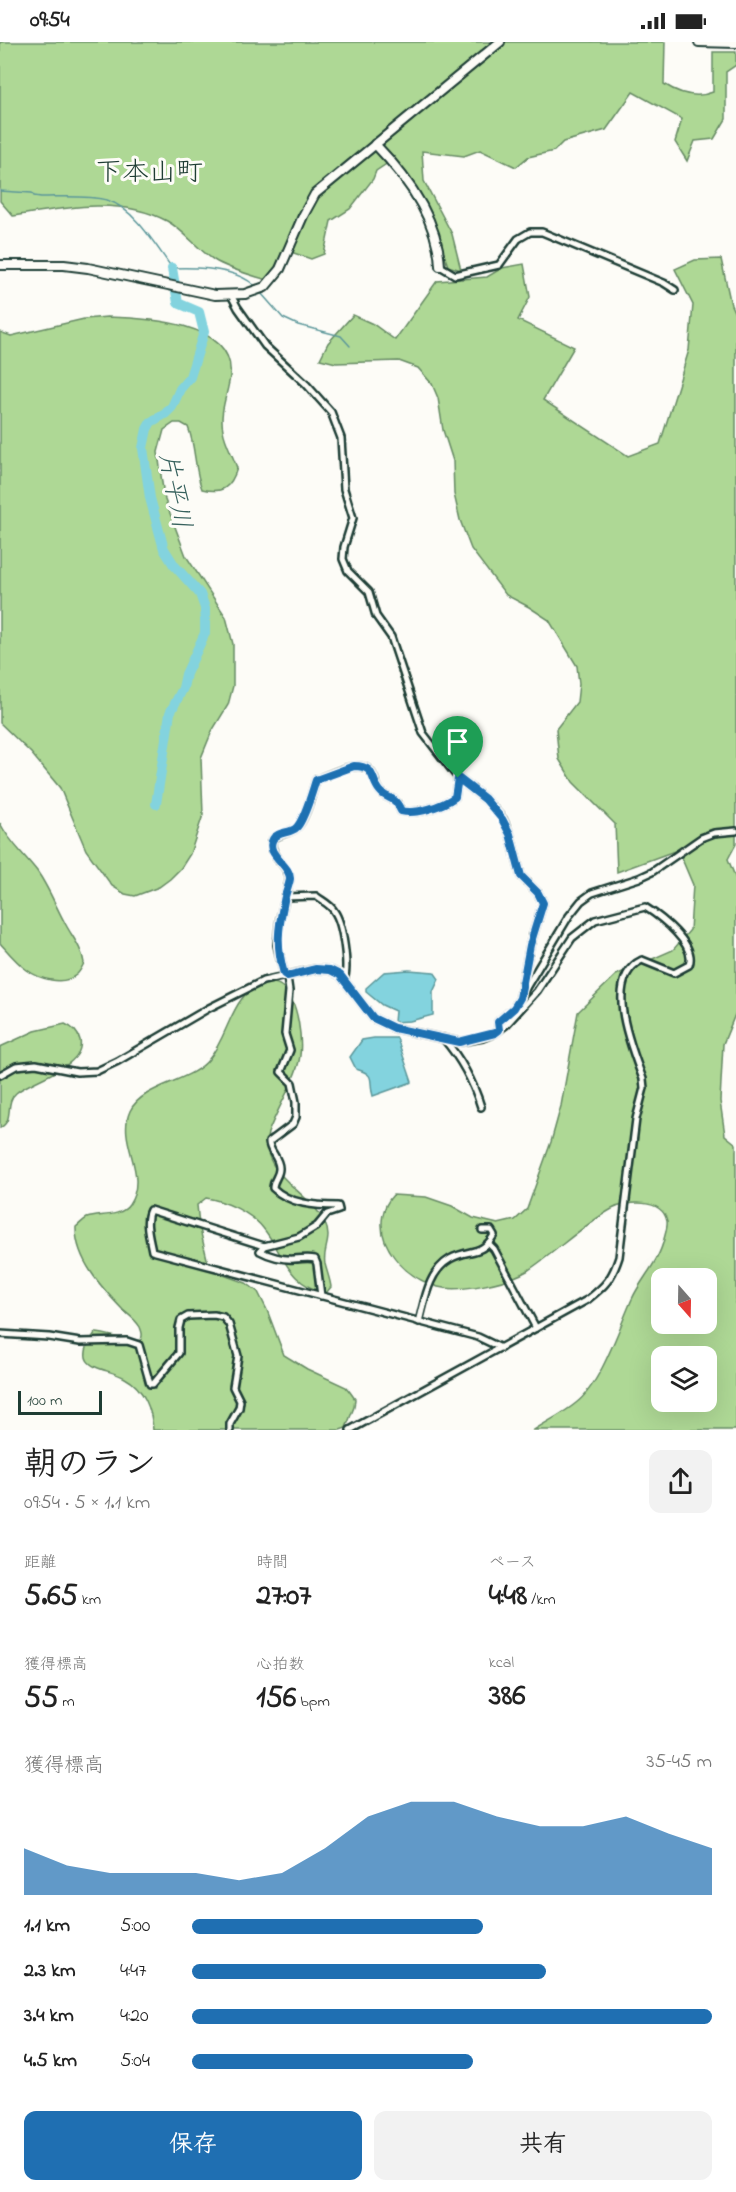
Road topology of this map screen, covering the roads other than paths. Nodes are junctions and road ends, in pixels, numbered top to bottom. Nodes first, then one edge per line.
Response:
1 (500, 42) edge
2 (699, 42) edge
3 (736, 43) edge
4 (375, 144) junction
5 (0, 265) edge
6 (440, 266) joint
7 (675, 290) dead end
8 (231, 295) junction
9 (458, 778) junction
10 (736, 831) edge
11 (285, 897) junction
12 (287, 976) junction
13 (344, 980) junction
14 (520, 998) junction
15 (499, 1030) junction
16 (443, 1038) junction
17 (0, 1075) edge
18 (481, 1107) dead end
19 (482, 1230) dead end
20 (489, 1244) junction
21 (264, 1246) junction
22 (321, 1296) junction
23 (419, 1322) junction
24 (536, 1328) junction
25 (0, 1334) edge
26 (501, 1348) junction
27 (230, 1430) edge
28 (350, 1430) edge

1 - 4 street
2 - 3 street
4 - 6 street
4 - 8 street
5 - 8 street
6 - 7 street
8 - 9 street
9 - 11 street
9 - 14 street
10 - 14 street
11 - 12 street
11 - 13 street
12 - 13 street
12 - 17 street
12 - 21 street
13 - 16 street
14 - 15 street
15 - 16 street
15 - 24 street
16 - 18 street
19 - 20 street
20 - 23 street
20 - 24 street
21 - 22 street
21 - 22 street
22 - 23 street
23 - 26 street
24 - 26 street
25 - 27 street
26 - 28 street

